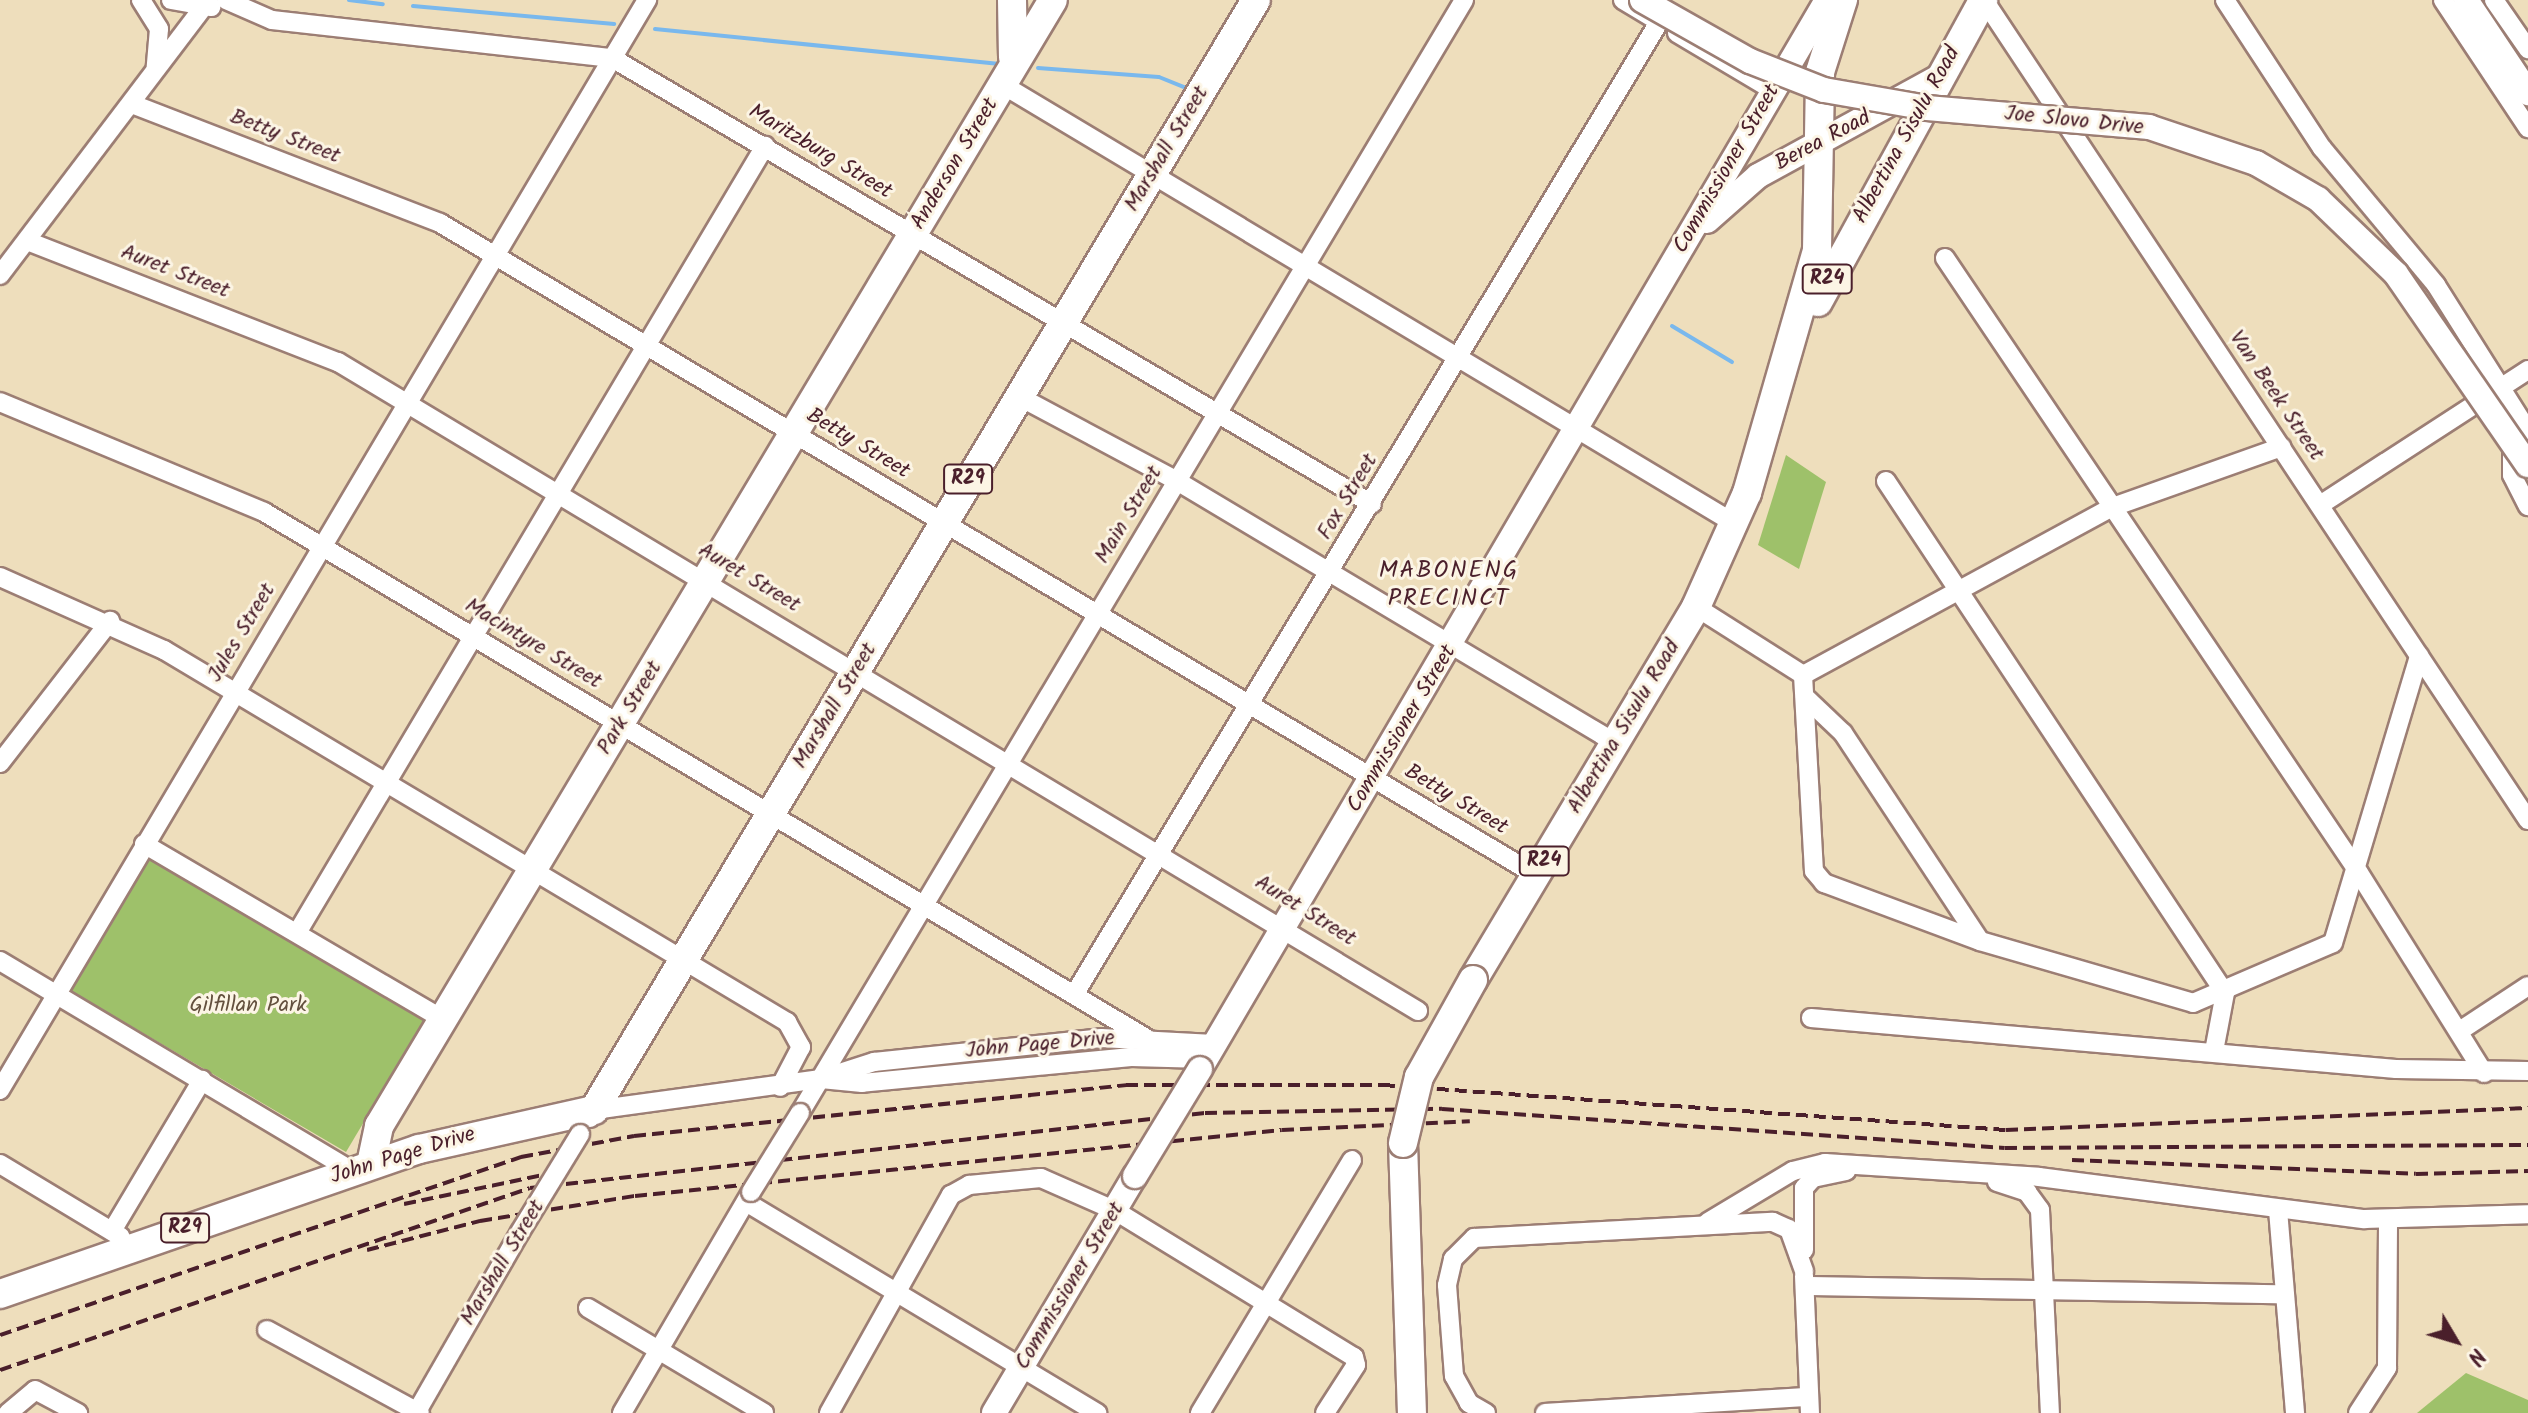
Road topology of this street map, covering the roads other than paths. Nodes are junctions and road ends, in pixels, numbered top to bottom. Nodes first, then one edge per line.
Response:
1 (141, 0) edge
2 (171, 0) edge
3 (647, 0) edge
4 (1053, 0) edge
5 (1256, 0) edge
6 (1464, 0) edge
7 (1623, 0) edge
8 (1642, 0) edge
9 (1827, 0) edge
10 (1843, 0) edge
11 (1983, 0) edge
12 (2225, 0) edge
13 (2443, 0) edge
14 (2466, 0) edge
15 (2494, 0) edge
16 (1012, 1) edge
17 (206, 3) edge
18 (231, 4) edge
19 (1659, 22) junction
20 (2528, 49) edge
21 (612, 58) junction
22 (154, 73) junction
23 (1939, 77) junction
24 (1006, 79) junction
25 (1771, 89) junction
26 (2528, 93) edge
27 (132, 104) junction
28 (2528, 128) edge
29 (1821, 142) junction
30 (765, 146) junction
31 (1153, 173) junction
32 (913, 236) junction
33 (27, 241) junction
34 (1681, 250) junction
35 (494, 255) junction
36 (1945, 258) dead end
37 (1305, 266) junction
38 (0, 275) edge
39 (1060, 324) junction
40 (856, 328) joint
41 (645, 343) junction
42 (1459, 357) junction
43 (2528, 370) edge
44 (2501, 388) junction
45 (1018, 396) junction
46 (0, 402) edge
47 (408, 402) junction
48 (2513, 408) junction
49 (1216, 416) junction
50 (1581, 429) junction
51 (2528, 431) edge
52 (793, 434) junction
53 (2281, 447) junction
54 (2528, 465) edge
55 (1177, 481) junction
56 (1886, 481) dead end
57 (557, 493) junction
58 (1747, 493) junction
59 (1372, 504) junction
60 (2320, 505) junction
61 (2528, 506) edge
62 (2110, 508) junction
63 (943, 523) junction
64 (1734, 523) junction
65 (321, 547) junction
66 (1331, 573) junction
67 (0, 577) edge
68 (706, 580) junction
69 (1959, 593) junction
70 (1696, 607) junction
71 (1099, 612) junction
72 (110, 621) junction
73 (472, 635) junction
74 (1450, 648) junction
75 (2419, 656) junction
76 (857, 670) junction
77 (1803, 675) junction
78 (234, 693) junction
79 (1805, 697) junction
80 (1251, 705) junction
81 (620, 725) junction
82 (1614, 742) junction
83 (1010, 760) junction
84 (0, 763) edge
85 (1373, 778) junction
86 (384, 781) junction
87 (772, 814) junction
88 (2528, 820) edge
89 (144, 844) junction
90 (1162, 851) junction
91 (533, 871) junction
92 (2359, 873) junction
93 (1536, 875) junction
94 (924, 903) junction
95 (1284, 925) junction
96 (297, 933) junction
97 (1980, 941) junction
98 (684, 960) junction
99 (0, 961) edge
100 (2528, 986) edge
101 (57, 992) junction
102 (2225, 993) junction
103 (1074, 995) junction
104 (1418, 1011) dead end
105 (1811, 1018) dead end
106 (444, 1020) junction
107 (2461, 1030) junction
108 (1146, 1038) junction
109 (2214, 1051) junction
110 (1206, 1057) junction
111 (2528, 1071) edge
112 (2484, 1073) junction
113 (202, 1080) junction
114 (817, 1085) junction
115 (780, 1087) junction
116 (403, 1089) junction
117 (0, 1090) edge
118 (587, 1122) junction
119 (419, 1149) junction
120 (1352, 1160) dead end
121 (0, 1164) edge
122 (361, 1167) junction
123 (1855, 1170) junction
124 (1978, 1177) junction
125 (749, 1197) junction
126 (2274, 1209) junction
127 (1114, 1210) junction
128 (2040, 1210) junction
129 (2528, 1214) edge
130 (2388, 1220) junction
131 (1708, 1222) junction
132 (112, 1231) junction
133 (136, 1246) junction
134 (1804, 1278) junction
135 (2045, 1291) junction
136 (899, 1292) junction
137 (0, 1294) edge
138 (2282, 1294) junction
139 (1267, 1302) junction
140 (588, 1308) dead end
141 (267, 1330) dead end
142 (660, 1351) junction
143 (1021, 1366) junction
144 (1809, 1405) edge
145 (418, 1412) edge
146 (8, 1413) edge
147 (78, 1413) edge
148 (622, 1413) edge
149 (764, 1413) edge
150 (829, 1413) edge
151 (994, 1413) edge
152 (1097, 1413) edge
153 (1200, 1413) edge
154 (1325, 1413) edge
155 (1412, 1413) edge
156 (1486, 1413) edge
157 (1545, 1413) edge
158 (2050, 1413) edge
159 (2295, 1413) edge
160 (2358, 1413) edge

1 - 22 street
2 - 17 street, Maritzburg Street
3 - 21 street, Jules Street
4 - 24 main road, Anderson Street
5 - 31 main road, Marshall Street / R29
6 - 37 street, Main Street
7 - 19 street
8 - 54 main road, Joe Slovo Drive, bridge
9 - 25 main road, Commissioner Street
10 - 29 main road, Albertina Sisulu Road / R24
11 - 23 main road, Albertina Sisulu Road / R24
11 - 53 street, Van Beek Street
12 - 44 street
13 - 28 street
14 - 26 main road
15 - 20 street
16 - 24 main road
17 - 18 street, Maritzburg Street
17 - 22 street
18 - 21 street, Maritzburg Street
19 - 25 street
19 - 42 street, Fox Street
21 - 30 street, Maritzburg Street
21 - 35 street, Jules Street
22 - 27 street
23 - 29 main road, Berea Road
23 - 58 main road, Albertina Sisulu Road / R24
24 - 31 street
24 - 32 main road, Anderson Street
25 - 34 main road, Commissioner Street
27 - 33 street
27 - 35 street, Betty Street
29 - 34 main road, Berea Road
29 - 58 main road, Albertina Sisulu Road / R24
30 - 32 street, Maritzburg Street
30 - 41 street
31 - 37 street
31 - 39 main road, Marshall Street / R29
32 - 39 street, Maritzburg Street
32 - 40 main road, Anderson Street
33 - 38 street
33 - 47 street, Auret Street
34 - 50 main road, Commissioner Street
35 - 41 street, Betty Street
35 - 47 street, Jules Street
36 - 62 street
37 - 42 street
37 - 49 street, Main Street
39 - 45 main road, Marshall Street / R29
39 - 49 street, Maritzburg Street
40 - 52 main road, Park Street
41 - 52 street, Betty Street
41 - 57 street
42 - 50 street
42 - 59 street, Fox Street
43 - 44 street
44 - 48 street
44 - 60 street
45 - 55 street
45 - 63 main road, Marshall Street / R29
46 - 65 street, Macintyre Street
47 - 57 street, Auret Street
47 - 65 street, Jules Street
48 - 51 street
48 - 61 street
49 - 55 street, Main Street
49 - 59 street, Maritzburg Street
50 - 64 street
50 - 74 main road, Commissioner Street
52 - 63 street, Betty Street
52 - 68 main road, Park Street
53 - 60 street, Van Beek Street
53 - 62 street
55 - 66 street
55 - 71 street, Main Street
56 - 69 street
57 - 68 street, Auret Street
57 - 73 street
58 - 64 main road, Albertina Sisulu Road / R24
59 - 66 street, Fox Street
60 - 75 street, Van Beek Street
62 - 69 street
62 - 92 street
63 - 71 street, Betty Street
63 - 76 main road, Marshall Street / R29
64 - 70 main road, Albertina Sisulu Road / R24
65 - 73 street, Macintyre Street
65 - 78 street, Jules Street
66 - 74 street
66 - 80 street, Fox Street
67 - 72 street
68 - 76 street, Auret Street
68 - 81 main road, Park Street
69 - 77 street
69 - 102 street
70 - 77 street
70 - 82 main road, Albertina Sisulu Road / R24
71 - 80 street, Betty Street
71 - 83 street, Main Street
72 - 78 street
72 - 84 street
73 - 81 street, Macintyre Street
73 - 86 street
74 - 82 street
74 - 85 main road, Commissioner Street
75 - 88 street, Van Beek Street
75 - 92 street
76 - 83 street, Auret Street
76 - 87 main road, Marshall Street / R29
77 - 79 street
78 - 86 street
78 - 89 street, Jules Street
79 - 97 street
79 - 97 street
80 - 85 street, Betty Street
80 - 90 street, Fox Street
81 - 87 street, Macintyre Street
81 - 91 main road, Park Street
82 - 93 main road, Albertina Sisulu Road / R24
83 - 90 street, Auret Street
83 - 94 street, Main Street
85 - 93 street, Betty Street
85 - 95 main road, Commissioner Street
86 - 91 street
86 - 96 street
87 - 94 street, Macintyre Street
87 - 98 main road, Marshall Street / R29
89 - 96 street
89 - 101 street, Jules Street
90 - 95 street, Auret Street
90 - 103 street, Fox Street
91 - 98 street
91 - 106 main road, Park Street
92 - 102 street
92 - 107 street
93 - 155 main road, Albertina Sisulu Road / R24, bridge
94 - 103 street, Macintyre Street
94 - 114 street, Main Street
95 - 104 street, Auret Street
95 - 110 main road, Commissioner Street
96 - 106 street
97 - 102 street
98 - 115 street
98 - 118 main road, Marshall Street / R29
99 - 101 street
100 - 107 street
101 - 113 street
101 - 117 street, Jules Street
102 - 109 street
103 - 108 street, Macintyre Street
105 - 109 street
106 - 116 main road, Park Street
107 - 112 street
108 - 110 street, John Page Drive
108 - 114 street, John Page Drive
109 - 112 street
110 - 114 street, John Page Drive
110 - 127 main road, Commissioner Street, bridge
111 - 112 street
113 - 122 street
113 - 132 street
114 - 115 street, John Page Drive
114 - 125 street, bridge
115 - 118 street, John Page Drive
116 - 119 main road
116 - 122 main road, Park Street
118 - 119 main road, John Page Drive / R29
118 - 145 street, Marshall Street, bridge
119 - 122 main road, John Page Drive / R29
120 - 139 street
121 - 132 street
122 - 133 main road, John Page Drive / R29
123 - 124 street
123 - 131 street
123 - 134 street
124 - 126 street
124 - 128 street
125 - 136 street
125 - 142 street
126 - 128 street
126 - 130 street
126 - 138 street
127 - 136 street
127 - 139 street
127 - 143 main road, Commissioner Street
128 - 135 street
129 - 130 street
130 - 160 street
131 - 134 street
131 - 156 street
132 - 133 street
133 - 137 main road, John Page Drive / R29
134 - 135 street
134 - 144 street
135 - 138 street
135 - 158 street
136 - 143 street
136 - 150 street
138 - 159 street
139 - 153 street
139 - 154 street
140 - 142 street
141 - 145 street
142 - 148 street
142 - 149 street
143 - 151 main road, Commissioner Street
143 - 152 street
144 - 157 street
146 - 147 street

